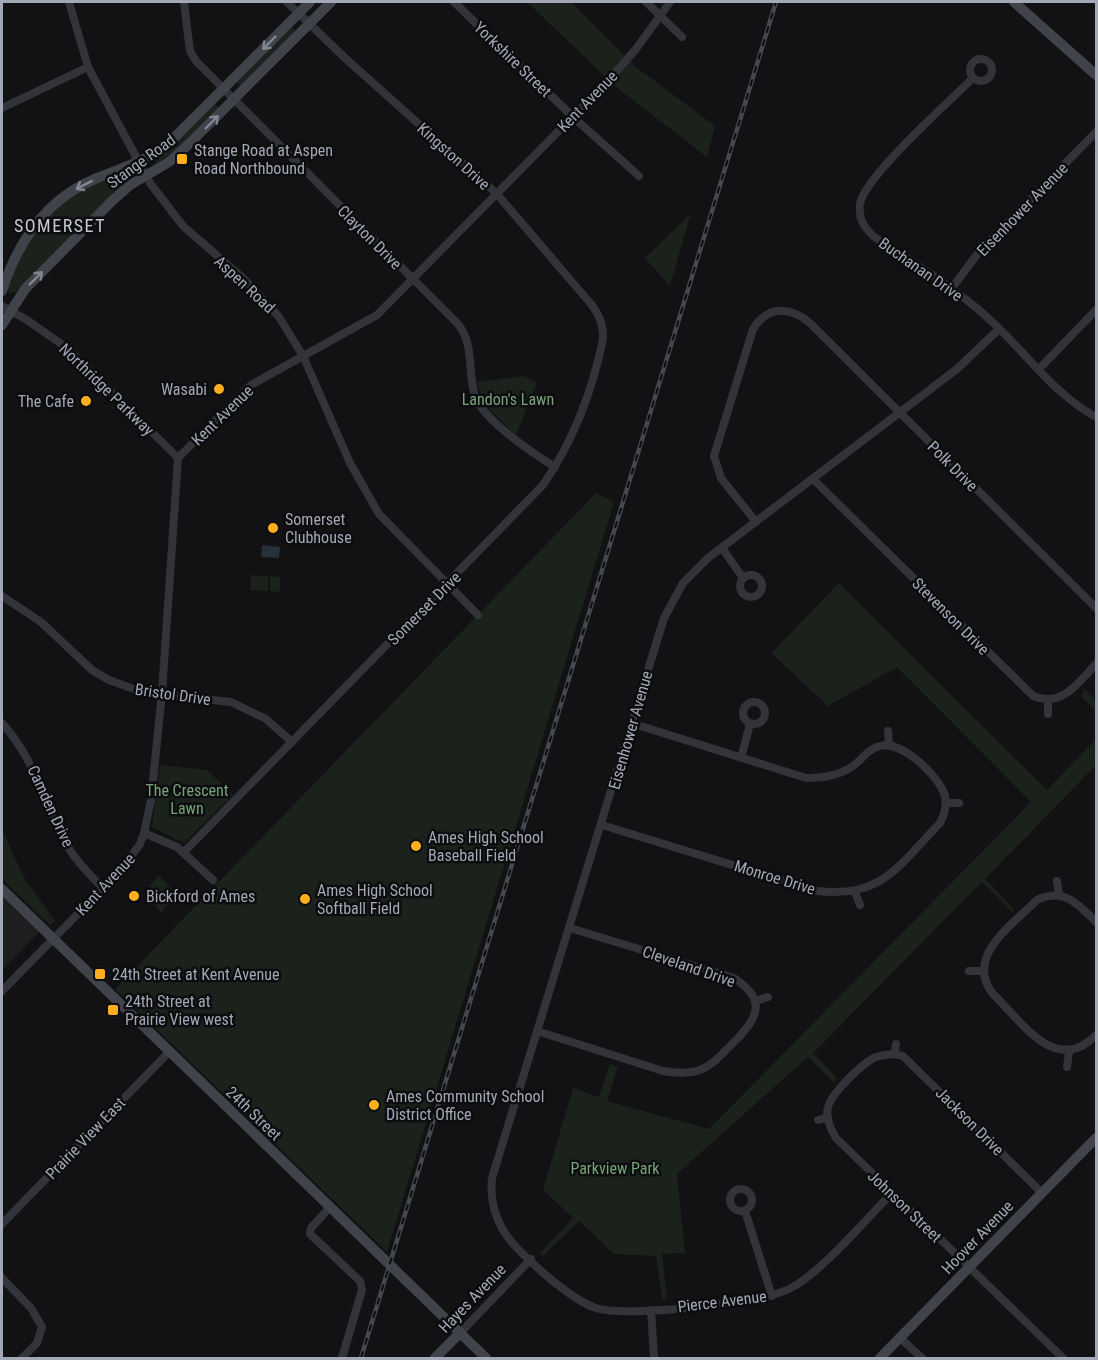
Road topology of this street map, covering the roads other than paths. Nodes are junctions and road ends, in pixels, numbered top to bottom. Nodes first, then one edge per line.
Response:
1 (69, 2) edge
2 (184, 2) edge
3 (286, 2) edge
4 (310, 2) edge
5 (331, 2) edge
6 (454, 2) edge
7 (646, 2) edge
8 (670, 2) edge
9 (1014, 2) edge
10 (1025, 2) edge
11 (299, 13) junction
12 (661, 16) junction
13 (309, 24) junction
14 (682, 37) dead end
15 (88, 67) junction
16 (1096, 74) edge
17 (973, 78) dead end
18 (223, 90) junction
19 (233, 100) junction
20 (2, 108) edge
21 (572, 116) junction
22 (1096, 132) edge
23 (139, 163) junction
24 (145, 175) junction
25 (639, 176) dead end
26 (496, 193) junction
27 (412, 279) junction
28 (951, 289) junction
29 (2, 291) edge
30 (6, 308) edge
31 (1096, 310) edge
32 (2, 325) edge
33 (603, 327) joint
34 (999, 329) junction
35 (303, 356) junction
36 (1039, 369) junction
37 (899, 413) junction
38 (1096, 417) edge
39 (178, 458) junction
40 (555, 467) junction
41 (814, 480) junction
42 (756, 522) junction
43 (722, 548) junction
44 (743, 578) dead end
45 (448, 585) junction
46 (2, 596) edge
47 (1096, 608) edge
48 (478, 615) dead end
49 (1096, 664) edge
50 (162, 693) junction
51 (1048, 701) junction
52 (1048, 714) dead end
53 (2, 723) edge
54 (631, 723) junction
55 (750, 724) dead end
56 (888, 731) dead end
57 (292, 742) junction
58 (889, 745) junction
59 (741, 758) junction
60 (946, 803) junction
61 (959, 803) dead end
62 (602, 825) junction
63 (144, 833) junction
64 (184, 852) junction
65 (213, 880) dead end
66 (1057, 882) dead end
67 (102, 888) junction
68 (2, 890) edge
69 (855, 892) junction
70 (1059, 895) junction
71 (860, 905) dead end
72 (1096, 922) edge
73 (570, 928) junction
74 (53, 940) junction
75 (983, 971) junction
76 (969, 972) dead end
77 (2, 992) edge
78 (768, 997) dead end
79 (755, 1001) junction
80 (537, 1031) junction
81 (1096, 1035) edge
82 (896, 1044) dead end
83 (170, 1052) junction
84 (1069, 1052) junction
85 (895, 1053) junction
86 (1067, 1066) dead end
87 (828, 1117) junction
88 (818, 1120) dead end
89 (1096, 1138) edge
90 (892, 1193) junction
91 (1042, 1193) junction
92 (330, 1208) junction
93 (745, 1211) dead end
94 (2, 1224) edge
95 (531, 1259) junction
96 (969, 1267) junction
97 (2, 1278) edge
98 (772, 1296) junction
99 (651, 1310) junction
100 (460, 1333) junction
101 (900, 1338) junction
102 (22, 1359) edge
103 (342, 1359) edge
104 (435, 1359) edge
105 (486, 1359) edge
106 (654, 1359) edge
107 (880, 1359) edge
108 (922, 1359) edge
109 (1063, 1359) edge

1 - 15 street, Aspen Road
2 - 18 street, Clayton Drive
3 - 11 street, Kingston Drive
4 - 11 main road, Stange Road
5 - 13 main road, Stange Road
6 - 21 street, Yorkshire Street
7 - 12 street
8 - 12 street, Kent Avenue
9 - 16 main road
10 - 16 main road
11 - 13 street, Kingston Drive
11 -> 18 main road, Stange Road
12 - 14 street
12 - 21 street, Kent Avenue
13 - 19 main road, Stange Road
13 - 26 street, Kingston Drive
15 - 20 street
15 - 23 street, Aspen Road
17 - 28 street, Buchanan Drive
18 - 19 street, Clayton Drive
18 - 23 main road, Stange Road
24 -> 19 main road, Stange Road
19 - 27 street, Clayton Drive
21 - 25 street, Yorkshire Street
21 - 26 street, Kent Avenue
22 - 28 street, Eisenhower Avenue
23 - 24 street, Aspen Road
23 -> 29 main road, Stange Road
30 -> 24 main road, Stange Road
24 - 35 street, Aspen Road
26 - 27 street, Kent Avenue
26 - 33 street, Kingston Drive
27 - 35 street, Kent Avenue
27 - 40 street, Clayton Drive
28 - 34 street, Buchanan Drive
30 - 32 main road, Stange Road
30 - 39 street, Northridge Parkway
31 - 36 street
33 - 40 street, Somerset Drive
34 - 36 street, Buchanan Drive
34 - 37 street, Eisenhower Avenue
35 - 39 street, Kent Avenue
35 - 45 street, Aspen Road
36 - 38 street, Buchanan Drive
37 - 41 street, Eisenhower Avenue
37 - 42 street, Polk Drive
37 - 47 street, Polk Drive
39 - 50 street, Kent Avenue
40 - 45 street, Somerset Drive
41 - 42 street, Eisenhower Avenue
41 - 51 street, Stevenson Drive
42 - 43 street, Eisenhower Avenue
43 - 44 street
43 - 54 street, Eisenhower Avenue
45 - 48 street, Aspen Road
45 - 57 street, Somerset Drive
46 - 50 street, Bristol Drive
49 - 51 street
50 - 57 street, Bristol Drive
50 - 63 street, Kent Avenue
51 - 52 street
53 - 67 street, Camden Drive
54 - 59 street
54 - 62 street, Eisenhower Avenue
55 - 59 street
56 - 58 street
57 - 64 street, Somerset Drive
58 - 59 street
58 - 60 street
60 - 61 street
60 - 69 street, Monroe Drive
62 - 69 street, Monroe Drive
62 - 73 street, Eisenhower Avenue
63 - 64 street
63 - 67 street, Kent Avenue
64 - 65 street
66 - 70 street
67 - 74 street, Kent Avenue
68 - 74 main road, 24th Street
69 - 71 street
70 - 72 street
70 - 75 street
73 - 79 street, Cleveland Drive
73 - 80 street, Eisenhower Avenue
74 - 77 street, Kent Avenue
74 - 83 main road, 24th Street
75 - 76 street
75 - 84 street
78 - 79 street
79 - 80 street
80 - 95 street, Eisenhower Avenue
81 - 84 street
82 - 85 street
83 - 92 main road, 24th Street
83 - 94 street, Prairie View East
84 - 86 street
85 - 87 street
85 - 91 street, Jackson Drive
87 - 88 street
87 - 90 street, Johnson Street
89 - 91 main road, Hoover Avenue
90 - 96 street, Johnson Street
90 - 98 street, Pierce Avenue
91 - 96 main road, Hoover Avenue
92 - 100 main road, 24th Street
92 - 103 street
93 - 98 street
95 - 99 street, Pierce Avenue
95 - 100 street, Hayes Avenue
96 - 101 main road, Hoover Avenue
96 - 109 street, Johnson Street
97 - 102 street
98 - 99 street, Pierce Avenue
99 - 106 street
100 - 104 main road, Hayes Avenue
100 - 105 main road, 24th Street
101 - 107 main road, Hoover Avenue
101 - 108 street

